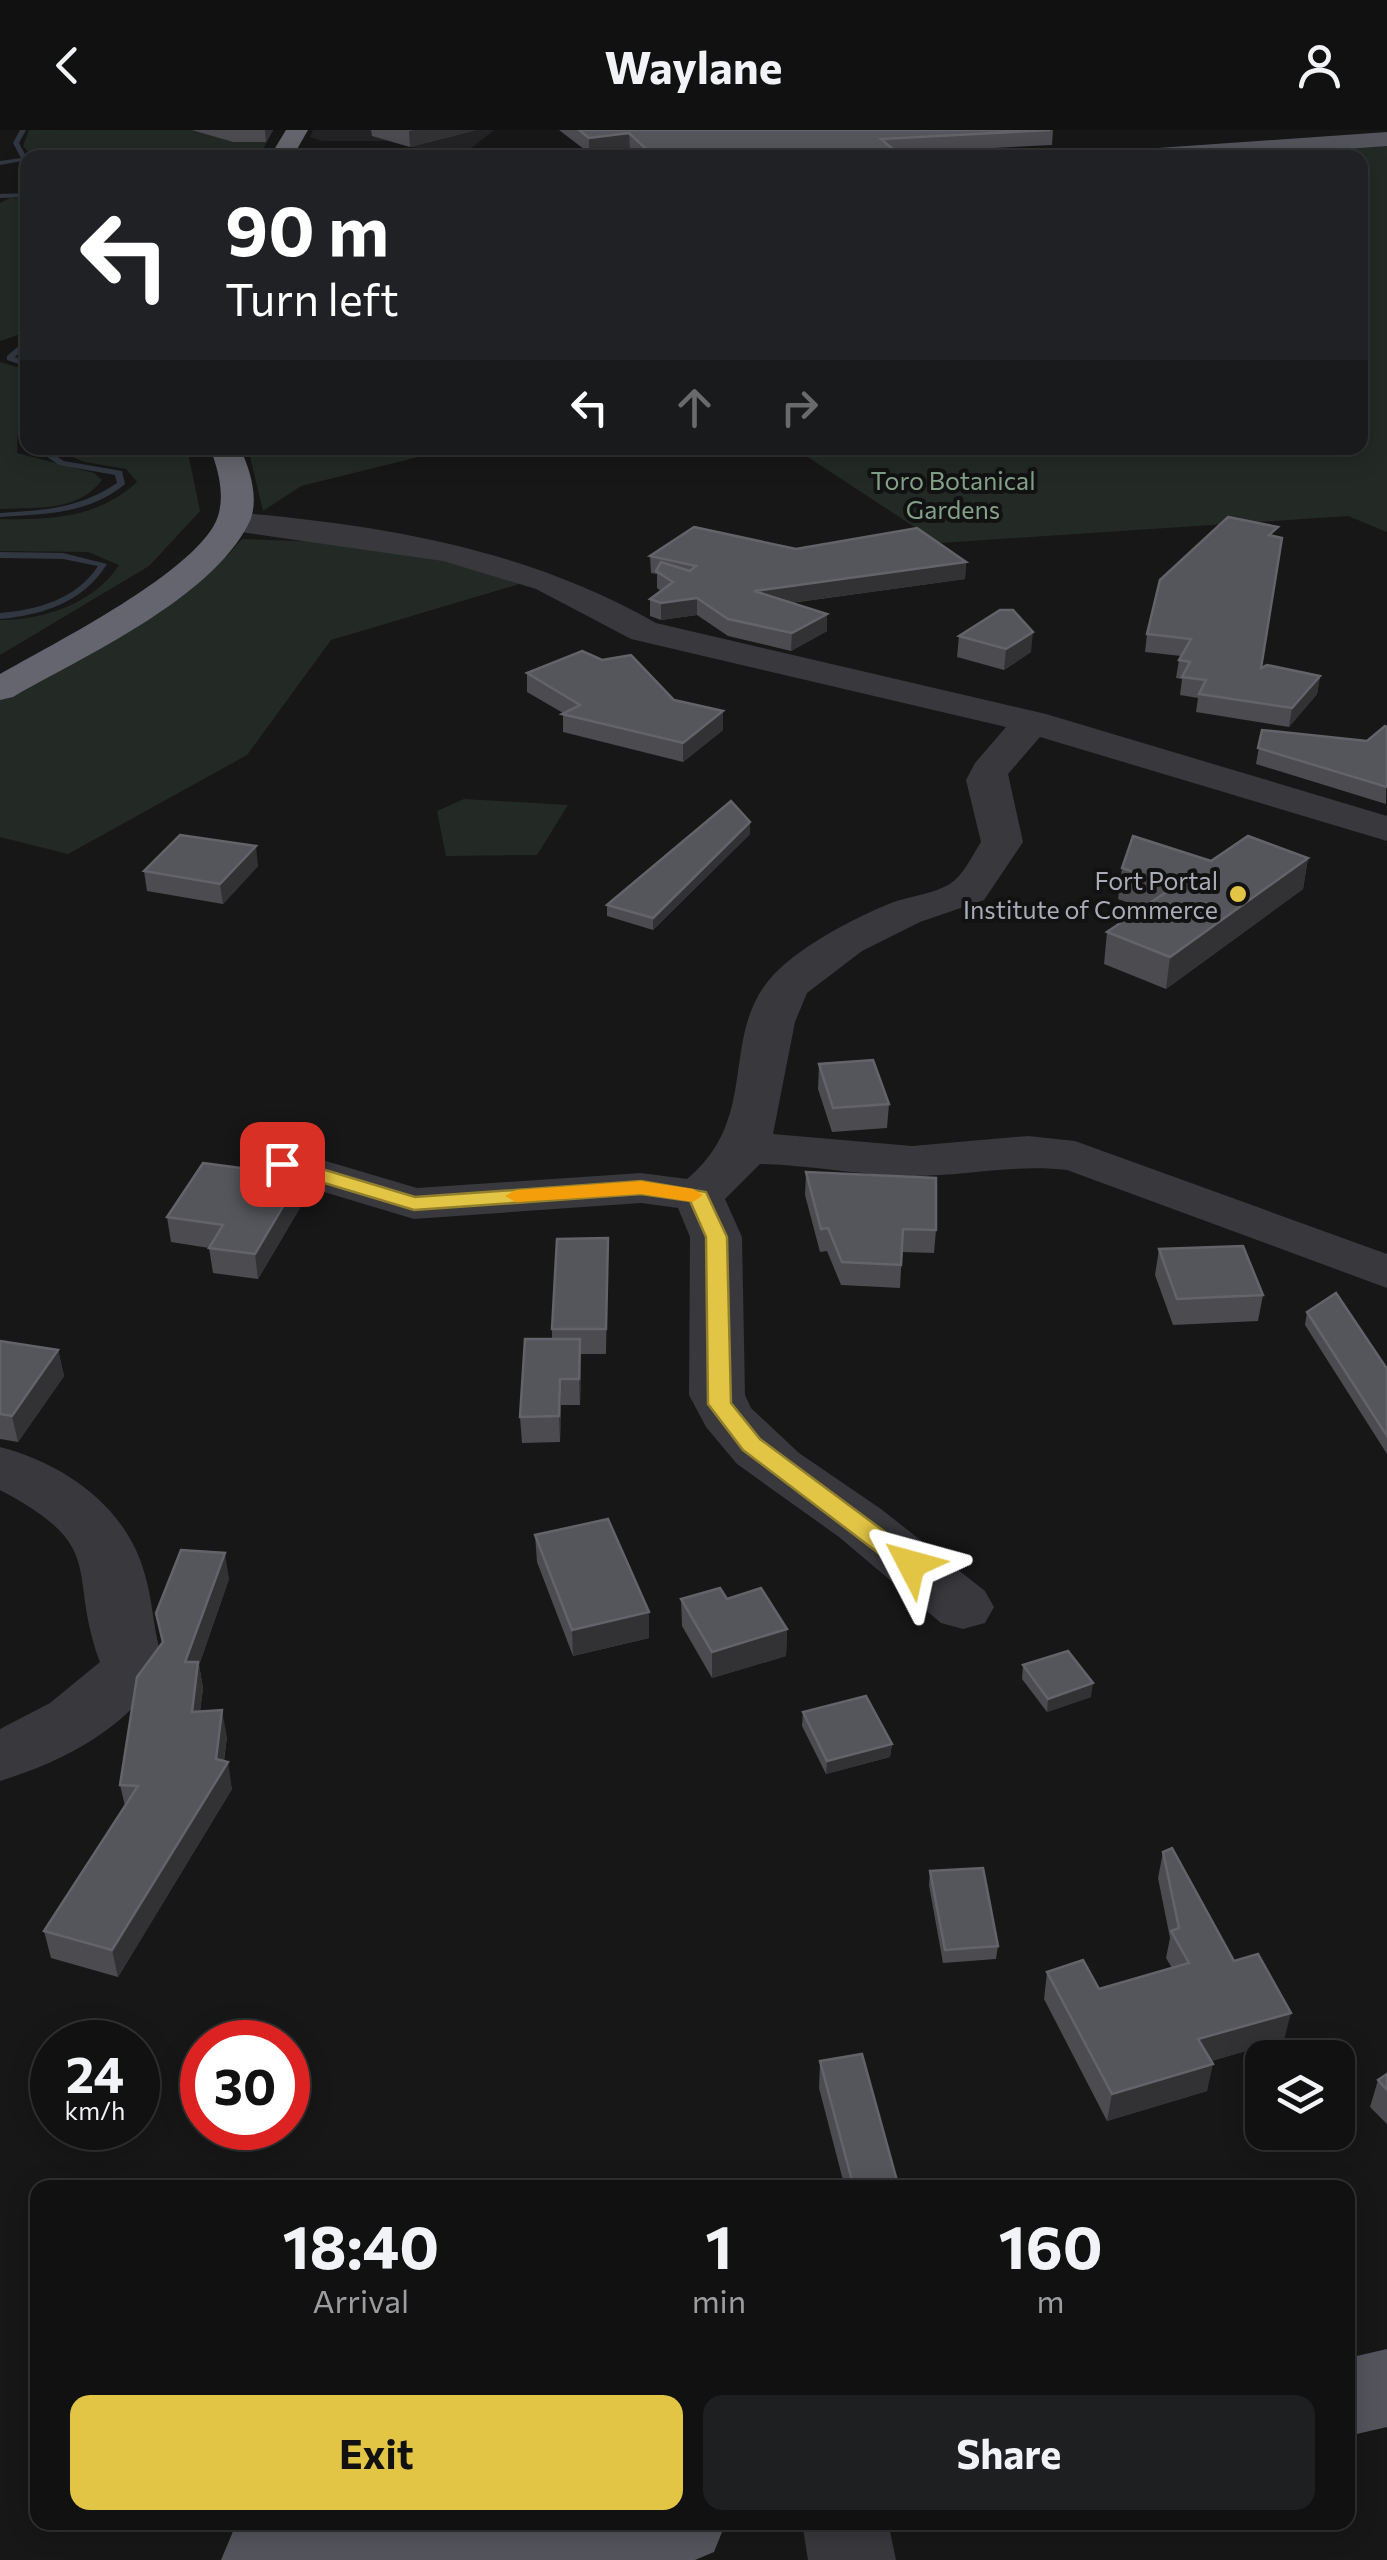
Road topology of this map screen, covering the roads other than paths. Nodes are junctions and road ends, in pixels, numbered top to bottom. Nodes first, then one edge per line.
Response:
1 (1387, 139) edge
2 (1230, 150) edge
3 (227, 455) edge
4 (232, 522) junction
5 (0, 689) edge
6 (1032, 722) junction
7 (1387, 829) edge
8 (743, 1149) junction
9 (282, 1164) dead end
10 (698, 1196) junction
11 (1387, 1272) edge
12 (0, 1466) edge
13 (963, 1607) dead end
14 (0, 1756) edge
15 (1387, 2388) edge
16 (1355, 2395) edge
17 (595, 2530) edge
18 (846, 2530) edge
19 (265, 2560) edge
20 (852, 2560) edge

1 - 2 main road
3 - 4 highway
4 - 5 highway
4 - 6 street
6 - 7 street
6 - 8 street
8 - 10 street
8 - 11 street
9 - 10 street
10 - 13 street
12 - 14 street
15 - 16 main road
17 - 19 main road
18 - 20 street

